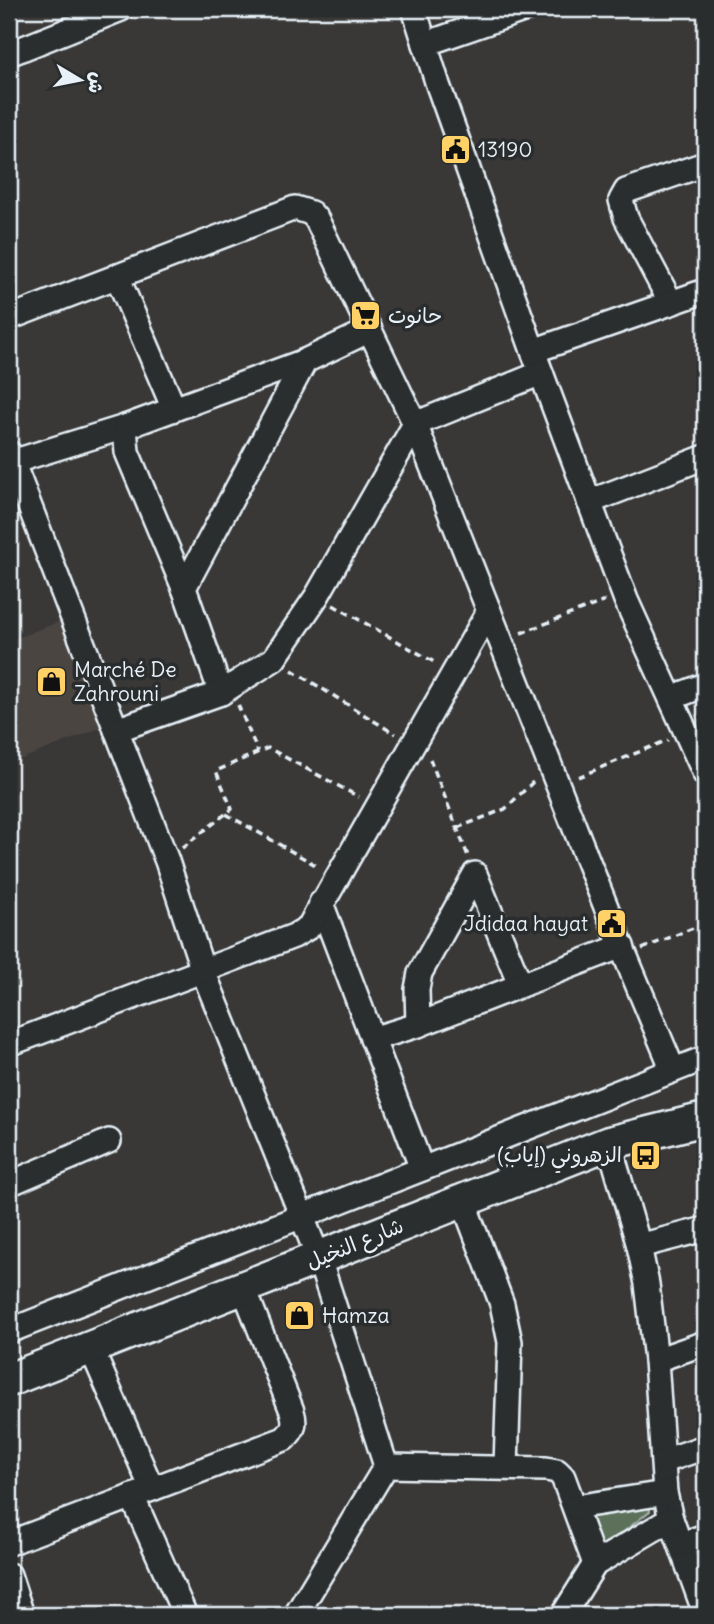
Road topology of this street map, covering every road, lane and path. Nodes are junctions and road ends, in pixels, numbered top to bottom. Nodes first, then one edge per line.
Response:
1 (121, 9) edge
2 (414, 9) edge
3 (526, 9) edge
4 (75, 17) edge
5 (425, 44) junction
6 (9, 54) edge
7 (705, 164) edge
8 (117, 276) junction
9 (705, 291) edge
10 (671, 303) junction
11 (9, 318) edge
12 (370, 330) junction
13 (304, 361) junction
14 (537, 362) junction
15 (174, 409) junction
16 (415, 424) junction
17 (125, 427) junction
18 (10, 456) edge
19 (705, 457) edge
20 (589, 502) junction
21 (184, 588) junction
22 (623, 594) junction
23 (317, 596) junction
24 (489, 611) junction
25 (500, 641) junction
26 (274, 659) junction
27 (453, 673) junction
28 (705, 685) edge
29 (225, 690) junction
30 (671, 698) junction
31 (116, 730) junction
32 (686, 733) junction
33 (416, 738) junction
34 (258, 752) junction
35 (705, 774) edge
36 (554, 776) junction
37 (377, 806) junction
38 (226, 814) junction
39 (457, 828) junction
40 (167, 861) junction
41 (475, 874) junction
42 (336, 876) junction
43 (321, 903) junction
44 (705, 923) edge
45 (623, 951) junction
46 (203, 971) junction
47 (520, 984) junction
48 (418, 1025) junction
49 (372, 1039) junction
50 (9, 1044) edge
51 (705, 1058) edge
52 (673, 1070) junction
53 (705, 1119) edge
54 (110, 1141) dead end
55 (609, 1143) junction
56 (422, 1169) junction
57 (9, 1184) edge
58 (463, 1201) junction
59 (301, 1217) junction
60 (705, 1229) edge
61 (639, 1246) junction
62 (319, 1259) junction
63 (244, 1289) junction
64 (9, 1331) edge
65 (705, 1343) edge
66 (91, 1348) junction
67 (656, 1360) junction
68 (9, 1380) edge
69 (705, 1447) edge
70 (664, 1461) junction
71 (386, 1466) junction
72 (506, 1467) junction
73 (142, 1493) junction
74 (665, 1493) junction
75 (575, 1507) junction
76 (671, 1519) junction
77 (705, 1536) edge
78 (11, 1537) edge
79 (682, 1545) junction
80 (595, 1564) junction
81 (9, 1575) edge
82 (705, 1614) edge
83 (22, 1615) edge
84 (185, 1615) edge
85 (296, 1615) edge
86 (563, 1615) edge

1 - 4 street
2 - 5 street
3 - 5 street
4 - 6 street
5 - 14 street
7 - 10 street
8 - 11 street
8 - 12 street
8 - 15 street
9 - 10 street
10 - 14 street
12 - 13 street
12 - 16 street
13 - 15 street
13 - 21 street
14 - 16 street
14 - 20 street
15 - 17 street
16 - 23 street
16 - 24 street
17 - 18 street
17 - 21 street
18 - 31 street
19 - 20 street
20 - 22 street
21 - 29 street
22 - 25 path
22 - 30 street
23 - 26 street
23 - 27 path
24 - 25 street
24 - 27 street
25 - 36 street
26 - 29 street
26 - 33 path
27 - 33 street
28 - 30 street
29 - 31 street
29 - 34 path
30 - 32 street
31 - 40 street
32 - 35 street
32 - 36 path
33 - 37 street
33 - 39 path
34 - 37 path
34 - 38 path
36 - 39 path
36 - 45 street
37 - 42 street
38 - 40 path
38 - 42 path
39 - 41 path
40 - 46 street
41 - 47 street
41 - 48 street
42 - 43 street
43 - 46 street
43 - 49 street
44 - 45 path
45 - 47 street
45 - 52 street
46 - 50 street
46 - 59 street
47 - 48 street
48 - 49 street
49 - 56 street
51 - 52 street
52 - 56 street
53 - 55 main road, شارع النخيل
54 - 57 street
55 - 58 main road, شارع النخيل
55 - 61 street
56 - 59 street
58 - 62 main road, شارع النخيل
58 - 72 street
59 - 62 street
59 - 64 street
60 - 61 street
61 - 67 street
62 - 63 main road, شارع النخيل
62 - 71 street
63 - 66 main road, شارع النخيل
63 - 73 street
65 - 67 street
66 - 68 main road, شارع النخيل
66 - 73 street
67 - 70 street
69 - 70 street
70 - 74 street
71 - 72 street
71 - 85 street
72 - 75 street
73 - 78 street
73 - 84 street
74 - 75 street
74 - 76 street
75 - 80 street
76 - 79 street
76 - 80 street
77 - 79 street
79 - 82 street
80 - 86 street
81 - 83 street

